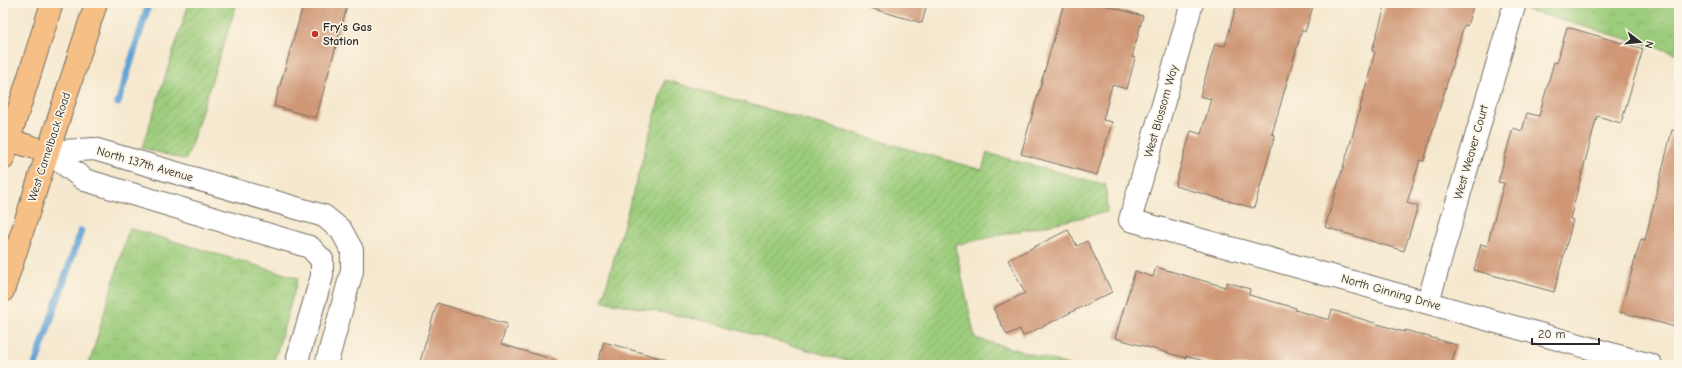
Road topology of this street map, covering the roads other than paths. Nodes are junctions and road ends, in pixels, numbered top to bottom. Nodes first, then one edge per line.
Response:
1 (52, 3) edge
2 (96, 3) edge
3 (1192, 3) edge
4 (1515, 3) edge
5 (6, 150) edge
6 (48, 152) junction
7 (1130, 220) joint
8 (352, 250) junction
9 (322, 260) junction
10 (3, 291) edge
11 (1428, 302) junction
12 (304, 333) junction
13 (333, 340) junction
14 (299, 365) edge
15 (326, 365) edge
16 (1652, 365) edge

1 - 5 main road
2 - 6 main road, West Camelback Road
3 - 7 street, West Blossom Way
4 - 11 street, West Weaver Court
5 - 6 main road
6 - 8 street, North 137th Avenue
6 - 9 street
6 - 10 main road, West Camelback Road
7 - 11 street, North Ginning Drive
8 - 9 street
8 - 13 street
9 - 12 street
11 - 16 street, North Ginning Drive
12 - 13 street
12 - 14 street
13 - 15 street

